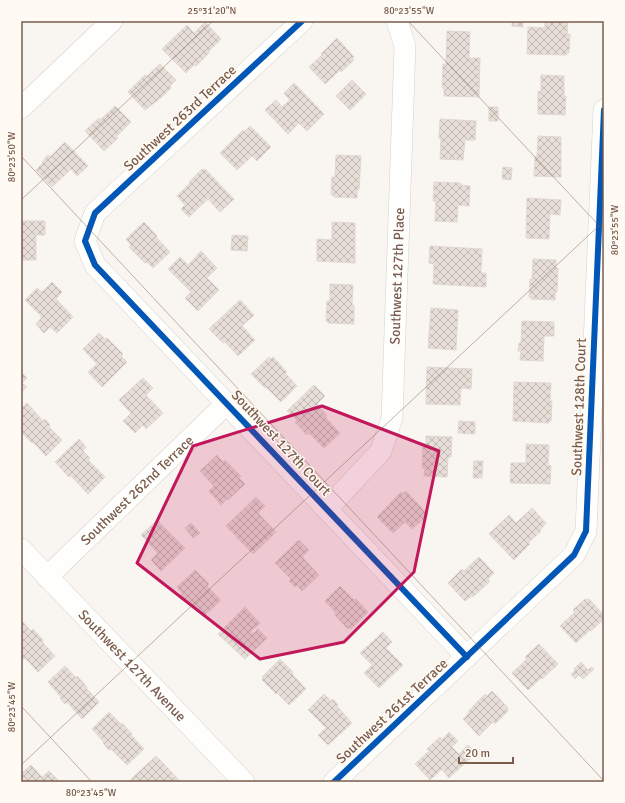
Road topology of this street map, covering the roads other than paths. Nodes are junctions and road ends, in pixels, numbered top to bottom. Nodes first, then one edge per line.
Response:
1 (112, 21) edge
2 (302, 21) edge
3 (397, 21) edge
4 (21, 108) edge
5 (604, 110) edge
6 (85, 241) joint
7 (227, 403) junction
8 (327, 509) junction
9 (21, 549) edge
10 (47, 577) junction
11 (467, 657) junction
12 (244, 782) edge
13 (334, 782) edge

1 - 4 street
2 - 6 street, Southwest 263rd Terrace
3 - 8 street, Southwest 127th Place
5 - 11 street, Southwest 128th Court
6 - 7 street, Southwest 127th Court
7 - 8 street, Southwest 127th Court
7 - 10 street, Southwest 262nd Terrace
8 - 11 street, Southwest 127th Court
9 - 10 street, Southwest 127th Avenue
10 - 12 street, Southwest 127th Avenue
11 - 13 street, Southwest 261st Terrace

